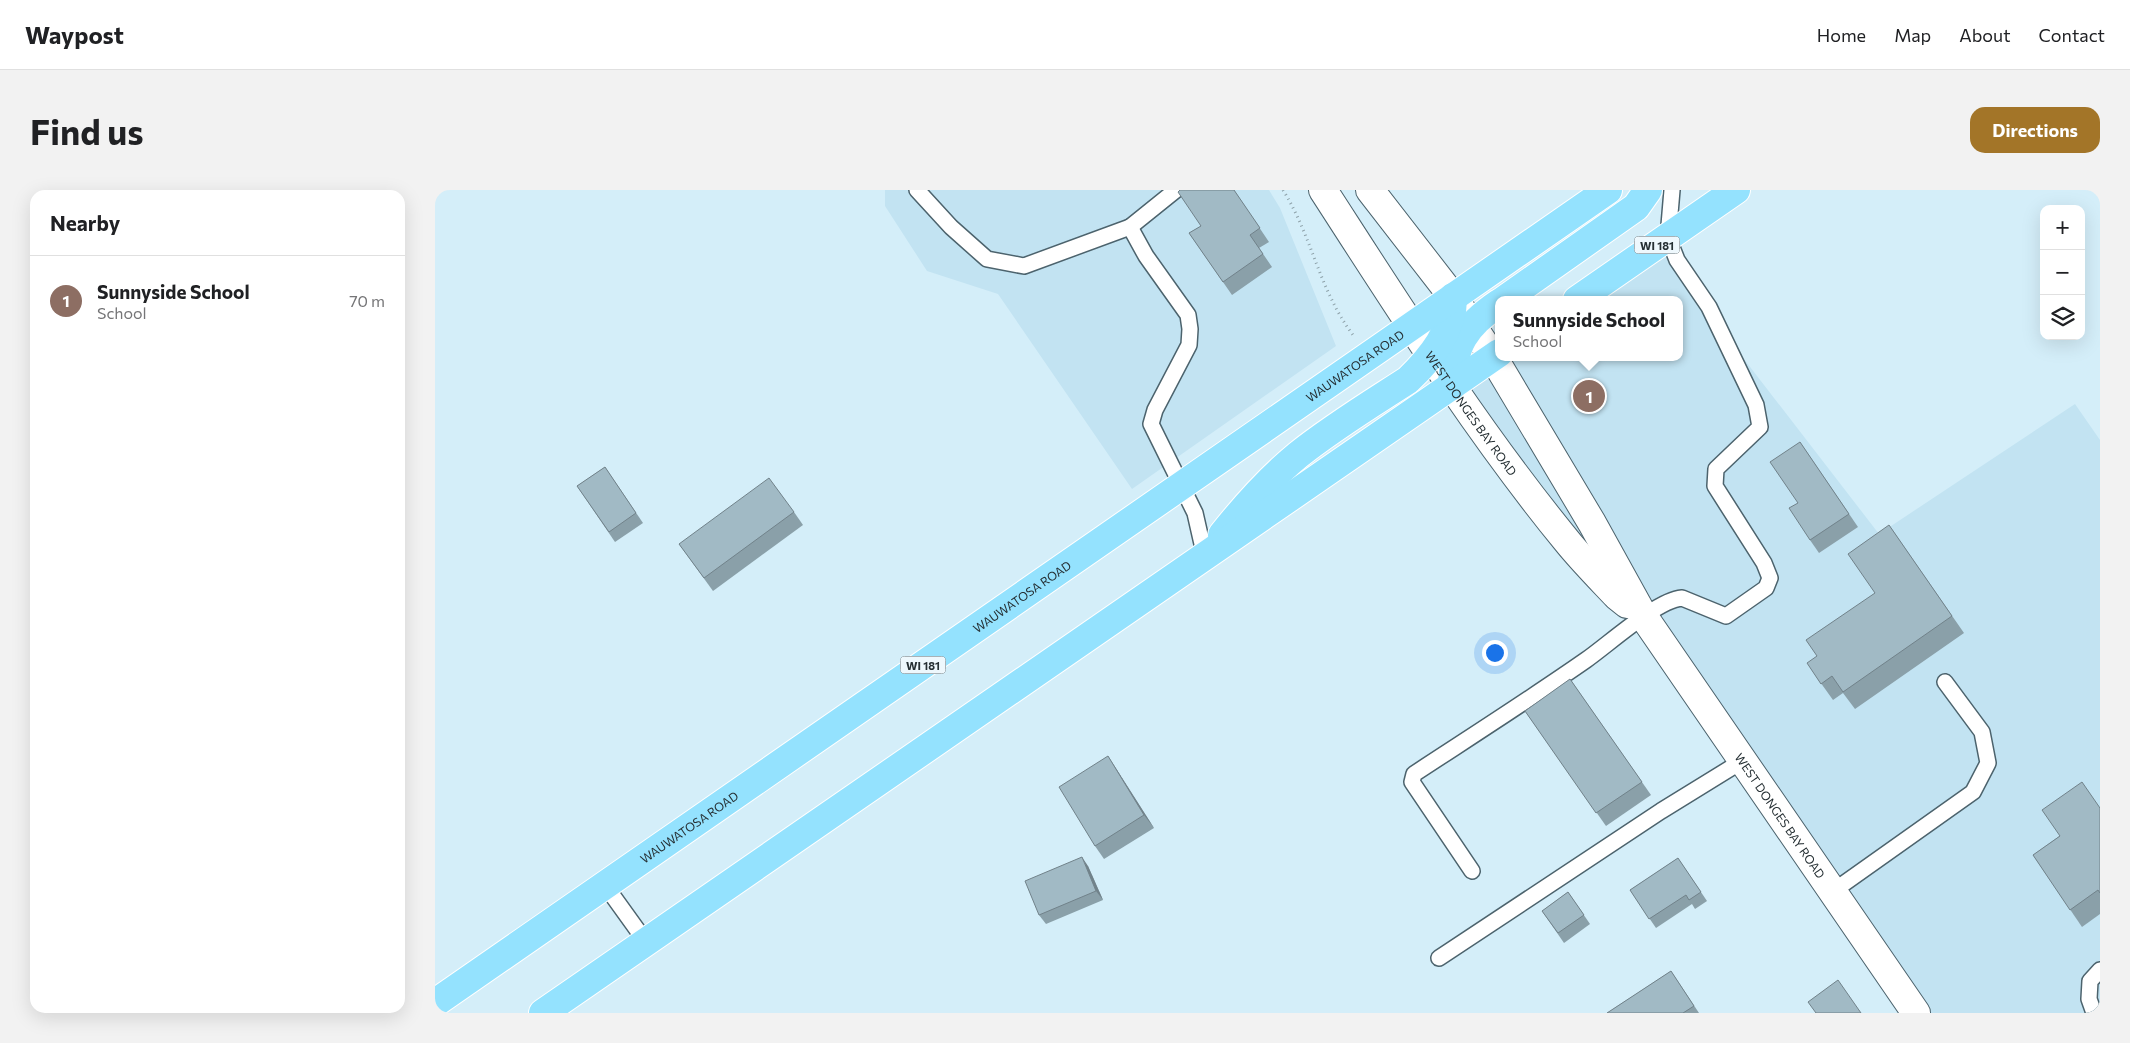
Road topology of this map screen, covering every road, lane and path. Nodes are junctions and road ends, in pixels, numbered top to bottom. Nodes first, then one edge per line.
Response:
1 (917, 190) edge
2 (1175, 190) edge
3 (1283, 190) edge
4 (1323, 190) edge
5 (1369, 190) edge
6 (1608, 190) edge
7 (1648, 190) edge
8 (1672, 190) edge
9 (1736, 190) edge
10 (1130, 227) junction
11 (1668, 237) junction
12 (1510, 296) edge
13 (1583, 296) edge
14 (1453, 297) junction
15 (1495, 306) edge
16 (1411, 326) junction
17 (1471, 326) junction
18 (1430, 354) junction
19 (1495, 354) edge
20 (1369, 356) junction
21 (1495, 356) edge
22 (1499, 361) edge
23 (1452, 386) junction
24 (1182, 485) junction
25 (1205, 557) junction
26 (1644, 617) junction
27 (1945, 682) dead end
28 (1742, 761) junction
29 (1472, 871) dead end
30 (605, 885) junction
31 (1832, 892) junction
32 (646, 942) junction
33 (1439, 958) dead end
34 (2100, 970) edge
35 (435, 1003) edge
36 (543, 1013) edge
37 (1916, 1013) edge
38 (2094, 1013) edge

1 - 10 lane
2 - 10 lane
3 - 20 path
4 - 16 street, WEST DONGES BAY ROAD
5 - 14 street, WEST DONGES BAY ROAD
6 - 14 main road, WAUWATOSA ROAD / WI 181
7 - 12 main road
8 - 11 lane
9 - 11 main road, WI 181
10 - 24 lane
11 - 13 main road, WI 181
11 - 26 lane
14 - 16 main road, WAUWATOSA ROAD / WI 181
14 - 17 street, WEST DONGES BAY ROAD
14 - 18 main road
15 - 17 main road
16 - 18 street, WEST DONGES BAY ROAD
16 - 20 main road, WAUWATOSA ROAD / WI 181
17 - 19 street, WEST DONGES BAY ROAD
17 - 23 main road
18 - 23 street, WEST DONGES BAY ROAD
18 - 25 main road
20 - 24 main road, WAUWATOSA ROAD / WI 181
21 - 23 main road
22 - 26 street, WEST DONGES BAY ROAD
23 - 25 main road
23 - 26 street, WEST DONGES BAY ROAD
24 - 25 lane
24 - 30 main road, WAUWATOSA ROAD / WI 181
25 - 32 main road
26 - 28 street, WEST DONGES BAY ROAD
26 - 29 lane
27 - 31 lane
28 - 31 street, WEST DONGES BAY ROAD
28 - 33 lane
30 - 32 lane
30 - 35 main road, WAUWATOSA ROAD / WI 181
31 - 37 street, WEST DONGES BAY ROAD
32 - 36 main road
34 - 38 lane

